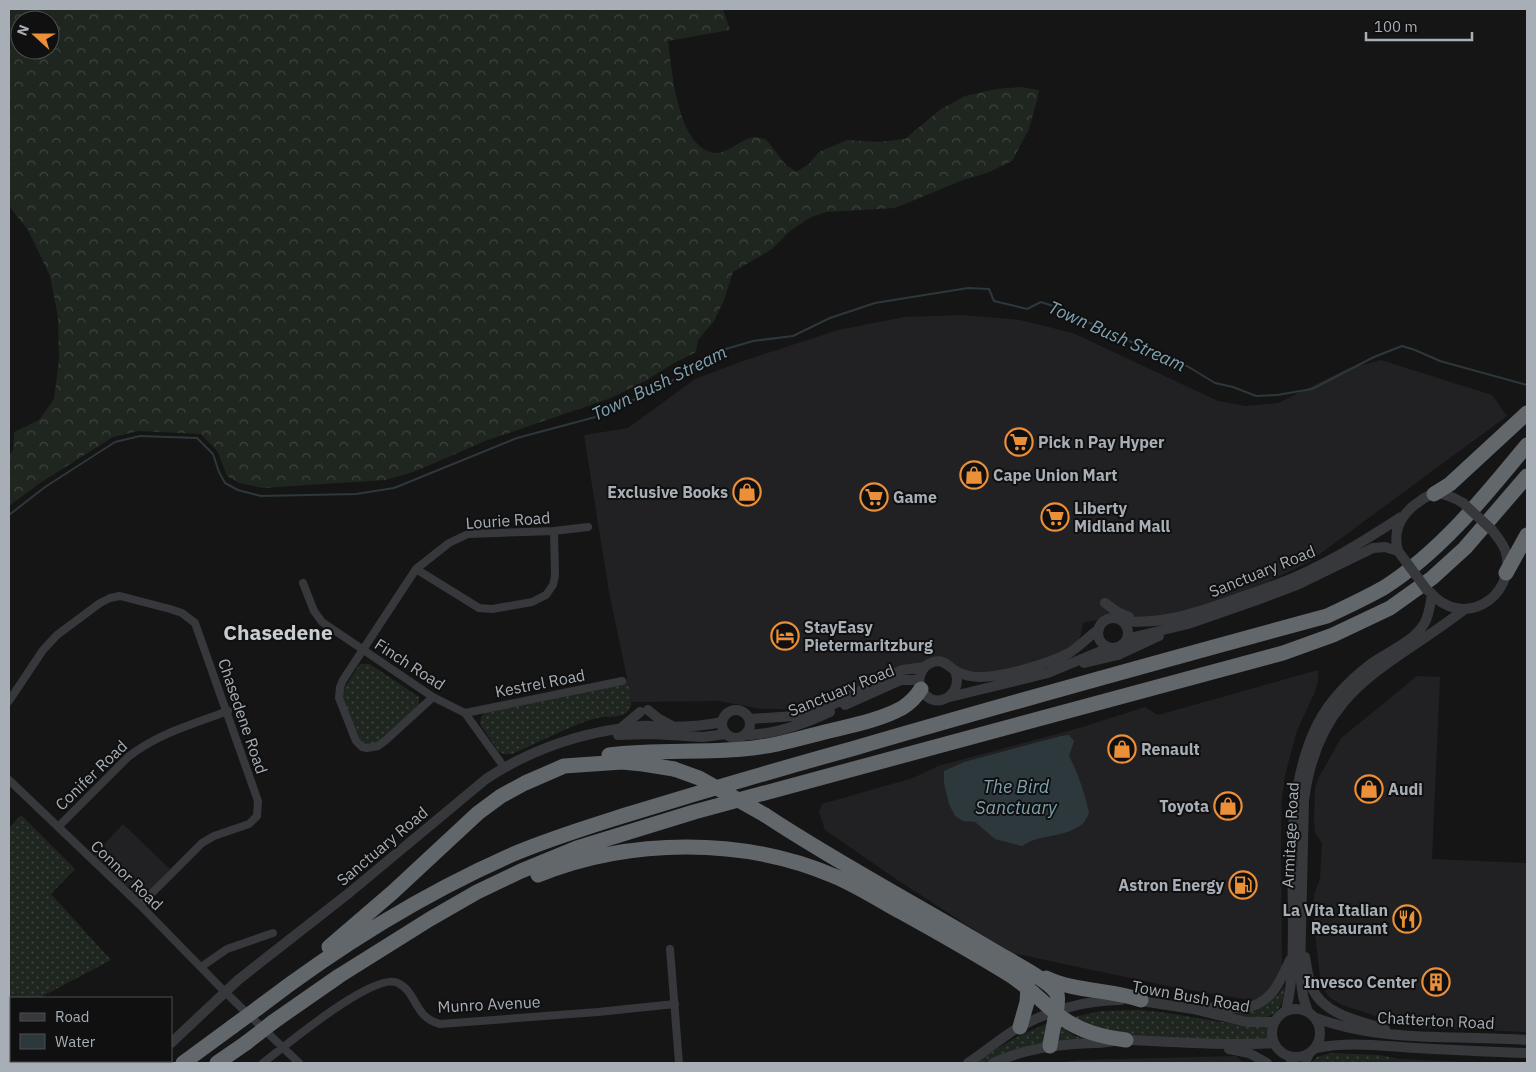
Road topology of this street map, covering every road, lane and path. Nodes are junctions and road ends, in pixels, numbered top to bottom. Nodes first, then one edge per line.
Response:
1 (1527, 413) edge
2 (1527, 445) edge
3 (1527, 476) edge
4 (1434, 494) junction
5 (1402, 517) junction
6 (588, 526) dead end
7 (554, 531) junction
8 (1527, 535) edge
9 (1398, 551) junction
10 (416, 569) junction
11 (1506, 573) junction
12 (303, 583) dead end
13 (1430, 592) junction
14 (1104, 602) dead end
15 (1465, 609) junction
16 (1163, 620) junction
17 (1123, 621) junction
18 (1188, 624) junction
19 (1099, 629) junction
20 (1127, 640) junction
21 (1108, 648) junction
22 (363, 650) junction
23 (925, 667) junction
24 (1057, 669) junction
25 (955, 671) junction
26 (622, 681) dead end
27 (920, 684) junction
28 (433, 697) junction
29 (950, 697) junction
30 (9, 701) edge
31 (228, 711) junction
32 (465, 712) junction
33 (750, 719) junction
34 (722, 722) junction
35 (674, 726) junction
36 (620, 729) junction
37 (726, 734) junction
38 (744, 735) junction
39 (568, 740) junction
40 (564, 766) junction
41 (504, 767) junction
42 (9, 780) edge
43 (58, 827) junction
44 (140, 905) junction
45 (430, 919) junction
46 (273, 933) dead end
47 (1302, 944) junction
48 (670, 949) dead end
49 (1291, 956) junction
50 (201, 967) junction
51 (1024, 968) junction
52 (1028, 987) junction
53 (224, 991) junction
54 (273, 996) junction
55 (1141, 1000) junction
56 (675, 1004) junction
57 (1193, 1009) junction
58 (1286, 1011) junction
59 (1055, 1012) junction
60 (1312, 1015) junction
61 (1274, 1022) junction
62 (1020, 1027) junction
63 (1410, 1036) junction
64 (1126, 1040) junction
65 (1527, 1040) edge
66 (172, 1042) edge
67 (1274, 1043) junction
68 (1204, 1044) junction
69 (1050, 1046) junction
70 (284, 1048) junction
71 (1527, 1053) edge
72 (1311, 1055) edge
73 (1290, 1060) edge
74 (183, 1063) edge
75 (217, 1063) edge
76 (263, 1063) edge
77 (299, 1063) edge
78 (679, 1063) edge
79 (968, 1063) edge
80 (993, 1063) edge
81 (1267, 1063) edge

1 - 4 highway
2 - 54 highway
3 - 45 highway
4 - 5 street
4 - 11 street, bridge
5 - 9 street
5 - 16 street, Sanctuary Road
6 - 7 street, Lourie Road
7 - 10 street, Lourie Road
7 - 10 street
8 - 11 highway
9 - 13 street, bridge
9 - 18 street, Sanctuary Road
10 - 22 street, Lourie Road
11 - 15 street
12 - 22 street, Finch Road
13 - 15 street
13 - 49 street, Armitage Road
14 - 16 street
15 - 47 street, Armitage Road
16 - 17 street, Sanctuary Road
17 - 19 street
17 - 20 street
18 - 20 street, Sanctuary Road
18 - 24 street
19 - 21 street
19 - 25 street
20 - 21 street
21 - 24 street
22 - 28 street, Finch Road
22 - 28 street, Lourie Road
23 - 25 street
23 - 27 street
23 - 33 street, Sanctuary Road
24 - 29 street
25 - 29 street
26 - 32 street, Kestrel Road
27 - 29 street
27 - 38 street, Sanctuary Road
27 - 40 highway
28 - 32 street, Finch Road
30 - 31 street, Chasedene Road
31 - 43 street, Conifer Road
31 - 44 street, Chasedene Road
32 - 41 street, Finch Road
33 - 34 street
33 - 38 street
34 - 35 street, Sanctuary Road
34 - 37 street
35 - 36 street, Sanctuary Road
35 - 36 street
36 - 39 street, Sanctuary Road
37 - 38 street
37 - 39 street, Sanctuary Road
39 - 41 street, Sanctuary Road
40 - 51 highway, bridge
40 - 54 highway
41 - 53 street, Sanctuary Road
42 - 43 street, Connor Road
43 - 44 street, Connor Road
44 - 50 street, Connor Road
45 - 52 highway
45 - 75 highway, bridge
46 - 50 street
47 - 60 street, Armitage Road
47 - 63 street
48 - 56 street
49 - 57 street
49 - 58 street, Armitage Road
50 - 53 street, Connor Road
51 - 55 highway
51 - 59 highway
52 - 59 highway
52 - 62 highway
53 - 66 street, Sanctuary Road
53 - 70 street, Connor Road
54 - 74 highway, bridge
55 - 57 street, Town Bush Road
55 - 59 street, Town Bush Road
56 - 70 street, Munro Avenue
56 - 78 street
57 - 61 street, Town Bush Road
58 - 60 street
58 - 61 street
59 - 62 street, Town Bush Road
59 - 64 highway
59 - 69 highway
60 - 63 street, Chatterton Road
60 - 72 street
61 - 67 street
62 - 79 street, Town Bush Road
63 - 65 street, Chatterton Road
64 - 68 street
64 - 69 street
67 - 68 street
67 - 73 street
68 - 81 street
69 - 80 street
70 - 76 street, Munro Avenue
70 - 77 street, Connor Road
71 - 72 street, Chatterton Road
72 - 73 street

